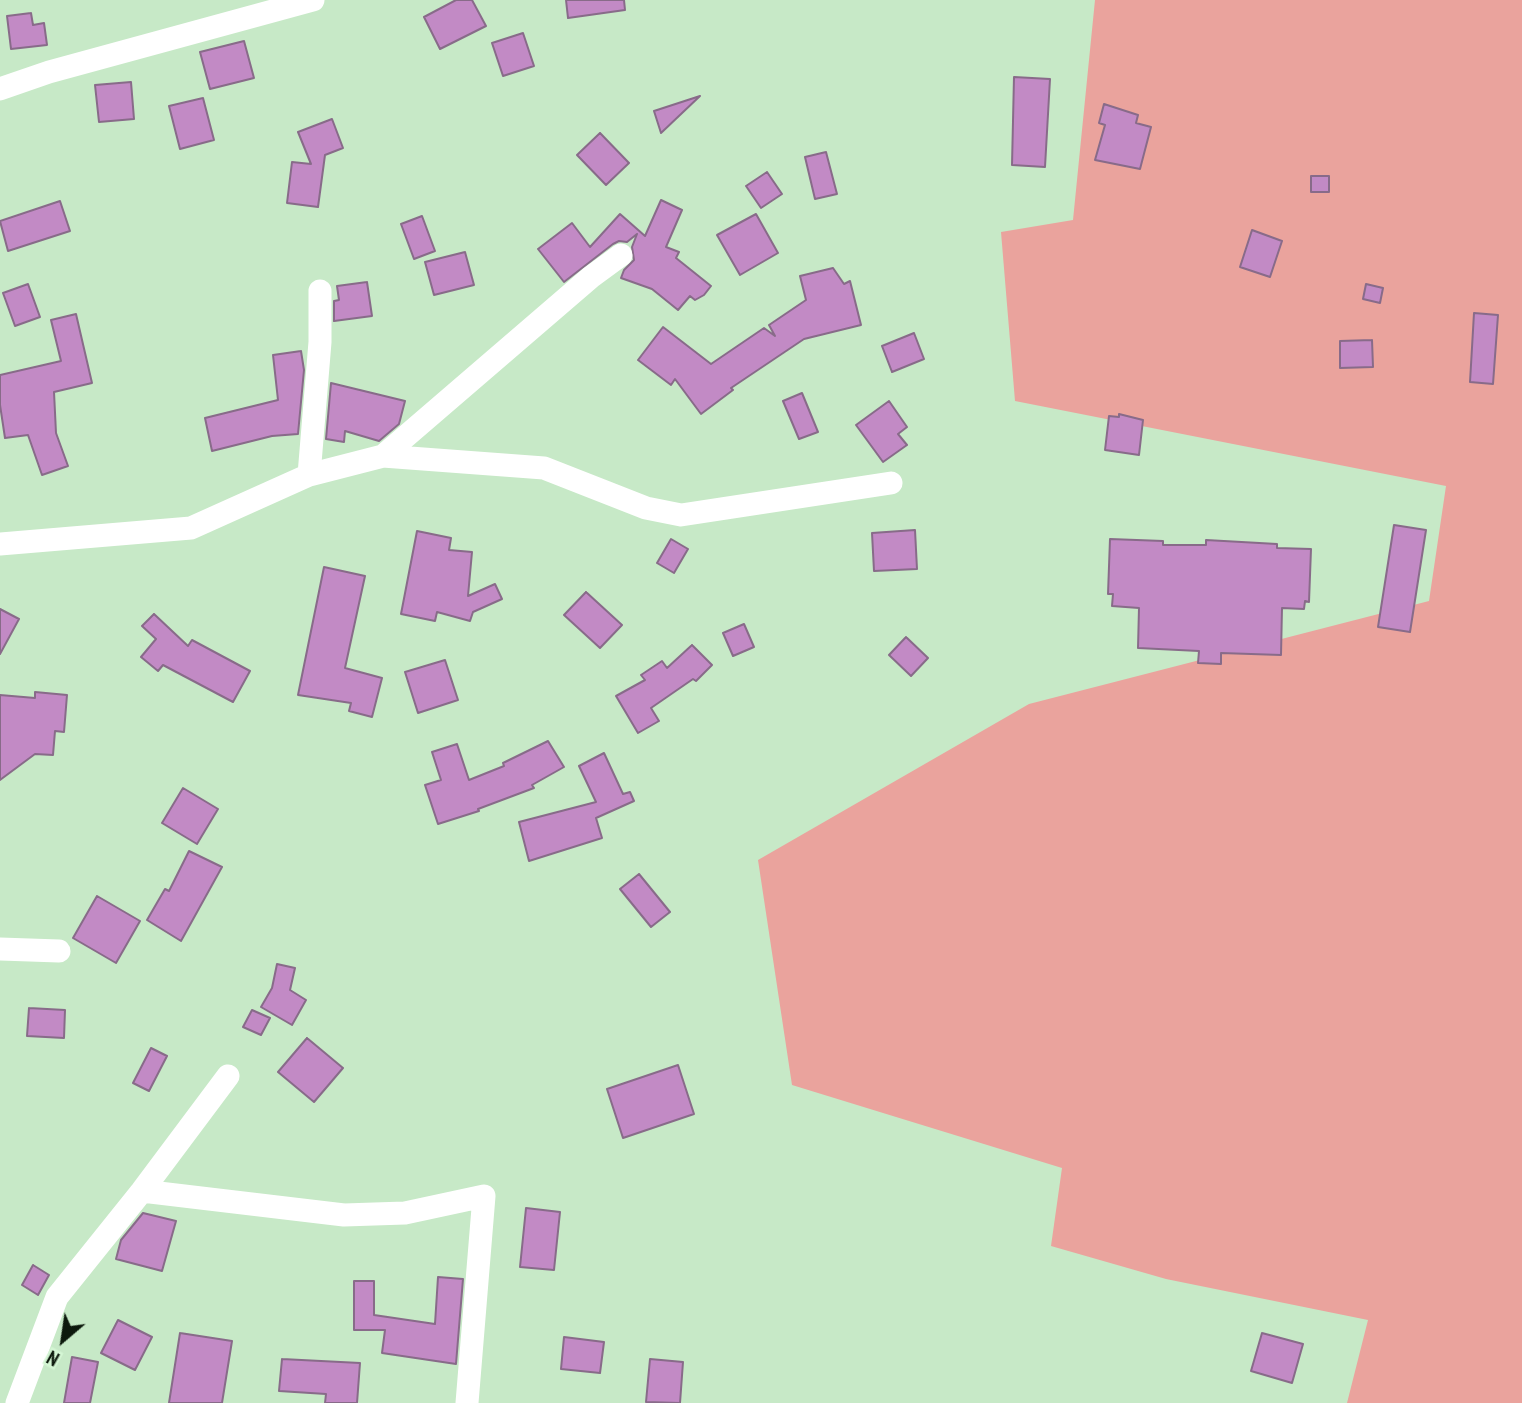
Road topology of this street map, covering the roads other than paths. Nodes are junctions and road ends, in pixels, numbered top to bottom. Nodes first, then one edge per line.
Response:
1 (313, 0) edge
2 (0, 89) edge
3 (621, 255) dead end
4 (320, 291) dead end
5 (383, 456) junction
6 (309, 475) junction
7 (891, 483) dead end
8 (0, 544) edge
9 (0, 949) edge
10 (59, 951) dead end
11 (228, 1076) dead end
12 (142, 1191) junction
13 (17, 1403) edge
14 (467, 1403) edge

1 - 2 street
3 - 5 street
4 - 6 street
5 - 6 street
5 - 7 street
6 - 8 street
9 - 10 street
11 - 12 street
12 - 13 street
12 - 14 street

